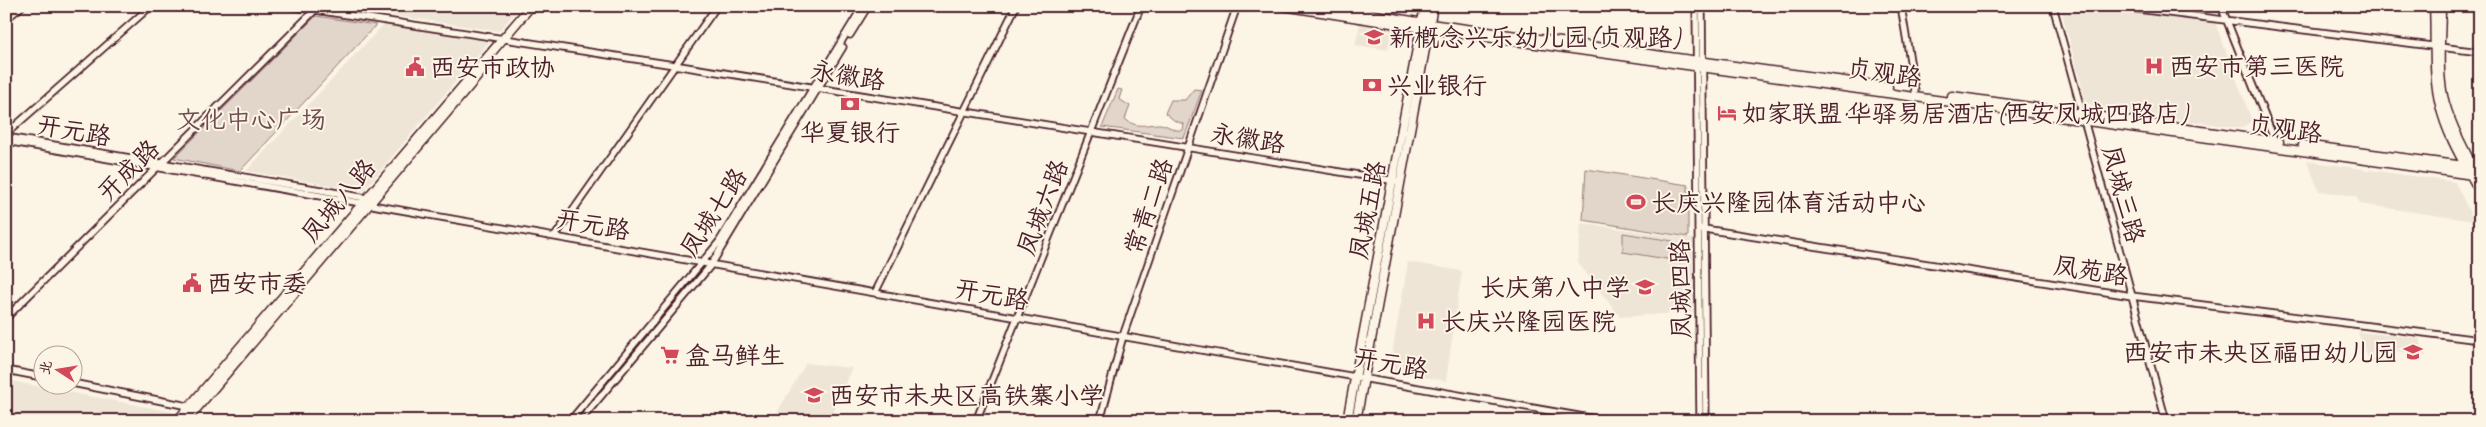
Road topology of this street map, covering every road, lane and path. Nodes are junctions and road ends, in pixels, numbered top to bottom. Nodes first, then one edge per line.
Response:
1 (22, 6) edge
2 (151, 6) edge
3 (289, 6) edge
4 (531, 6) edge
5 (537, 6) edge
6 (717, 6) edge
7 (863, 6) edge
8 (868, 6) edge
9 (1016, 6) edge
10 (1141, 6) edge
11 (1237, 6) edge
12 (1283, 6) edge
13 (1321, 6) edge
14 (1425, 6) edge
15 (1433, 6) edge
16 (1696, 6) edge
17 (1702, 6) edge
18 (1901, 6) edge
19 (2053, 6) edge
20 (2112, 6) edge
21 (2221, 6) edge
22 (2434, 6) edge
23 (2441, 6) edge
24 (317, 8) edge
25 (6, 19) edge
26 (2227, 20) junction
27 (1425, 26) junction
28 (505, 40) junction
29 (2438, 47) junction
30 (2480, 52) edge
31 (1699, 64) junction
32 (674, 65) junction
33 (815, 89) junction
34 (1915, 91) junction
35 (964, 112) junction
36 (2084, 117) junction
37 (1091, 132) junction
38 (6, 136) edge
39 (6, 141) edge
40 (2275, 144) junction
41 (1188, 147) junction
42 (162, 163) junction
43 (157, 168) junction
44 (2475, 172) edge
45 (1397, 181) junction
46 (2480, 192) edge
47 (366, 201) junction
48 (1701, 229) junction
49 (555, 236) junction
50 (703, 263) junction
51 (711, 265) junction
52 (875, 293) junction
53 (2132, 296) junction
54 (1019, 317) junction
55 (6, 318) edge
56 (1123, 336) junction
57 (2480, 340) edge
58 (6, 370) edge
59 (32, 375) edge
60 (1355, 375) junction
61 (1364, 377) junction
62 (82, 385) edge
63 (193, 407) junction
64 (176, 421) edge
65 (186, 421) edge
66 (570, 421) edge
67 (580, 421) edge
68 (976, 421) edge
69 (1100, 421) edge
70 (1347, 421) edge
71 (1356, 421) edge
72 (1607, 421) edge
73 (1700, 421) edge
74 (1706, 421) edge
75 (2166, 421) edge

1 - 25 street
2 - 38 street
3 - 24 street, 永徽路
4 - 28 main road, 凤城八路
5 - 28 main road, 凤城八路
6 - 32 street
7 - 33 street, 凤城七路
8 - 33 street, 凤城七路
9 - 35 street
10 - 37 street, 凤城六路
11 - 41 street, 常青二路
12 - 27 main road, 贞观路
13 - 27 main road, 贞观路
14 - 27 main road, 凤城五路
15 - 27 main road, 凤城五路
16 - 31 street, 凤城四路
17 - 31 street, 凤城四路
18 - 34 street
19 - 36 street, 凤城三路
20 - 26 street
21 - 26 street
22 - 29 main road
23 - 29 main road
24 - 28 street, 永徽路
24 - 42 street, 开成路
26 - 29 street
26 - 40 street
27 - 31 main road, 贞观路
27 - 45 main road, 凤城五路
28 - 32 street, 永徽路
28 - 47 main road, 凤城八路
29 - 30 street
29 - 44 main road
31 - 34 main road, 贞观路
31 - 36 main road, 贞观路
31 - 48 street, 凤城四路
32 - 33 street, 永徽路
32 - 49 street
33 - 35 street, 永徽路
33 - 50 street, 凤城七路
33 - 51 street, 凤城七路
34 - 36 main road, 贞观路
35 - 37 street, 永徽路
35 - 52 street
36 - 40 main road, 贞观路
36 - 53 street, 凤城三路
37 - 41 street, 永徽路
37 - 54 street, 凤城六路
38 - 42 street, 开元路
39 - 43 street, 开元路
40 - 44 main road, 贞观路
40 - 44 main road, 贞观路
41 - 45 street, 永徽路
41 - 56 street, 常青二路
42 - 43 street, 开成路
42 - 47 street, 开元路
43 - 47 street, 开元路
43 - 55 street, 开成路
44 - 46 main road
45 - 60 main road, 凤城五路
45 - 61 main road, 凤城五路
47 - 49 street, 开元路
47 - 63 main road, 凤城八路
48 - 53 street, 凤苑路
48 - 73 street, 凤城四路
48 - 74 street, 凤城四路
49 - 50 street, 开元路
50 - 51 street, 开元路
50 - 66 street, 凤城七路
51 - 52 street, 开元路
51 - 67 street, 凤城七路
52 - 54 street, 开元路
53 - 57 street, 凤苑路
53 - 75 street, 凤城三路
54 - 56 street, 开元路
54 - 68 street, 凤城六路
56 - 60 street, 开元路
56 - 69 street, 常青二路
58 - 59 street
60 - 61 street, 开元路
60 - 70 main road, 凤城五路
61 - 71 main road, 凤城五路
61 - 72 street, 开元路
62 - 63 street
63 - 64 main road, 凤城八路
63 - 65 main road, 凤城八路

